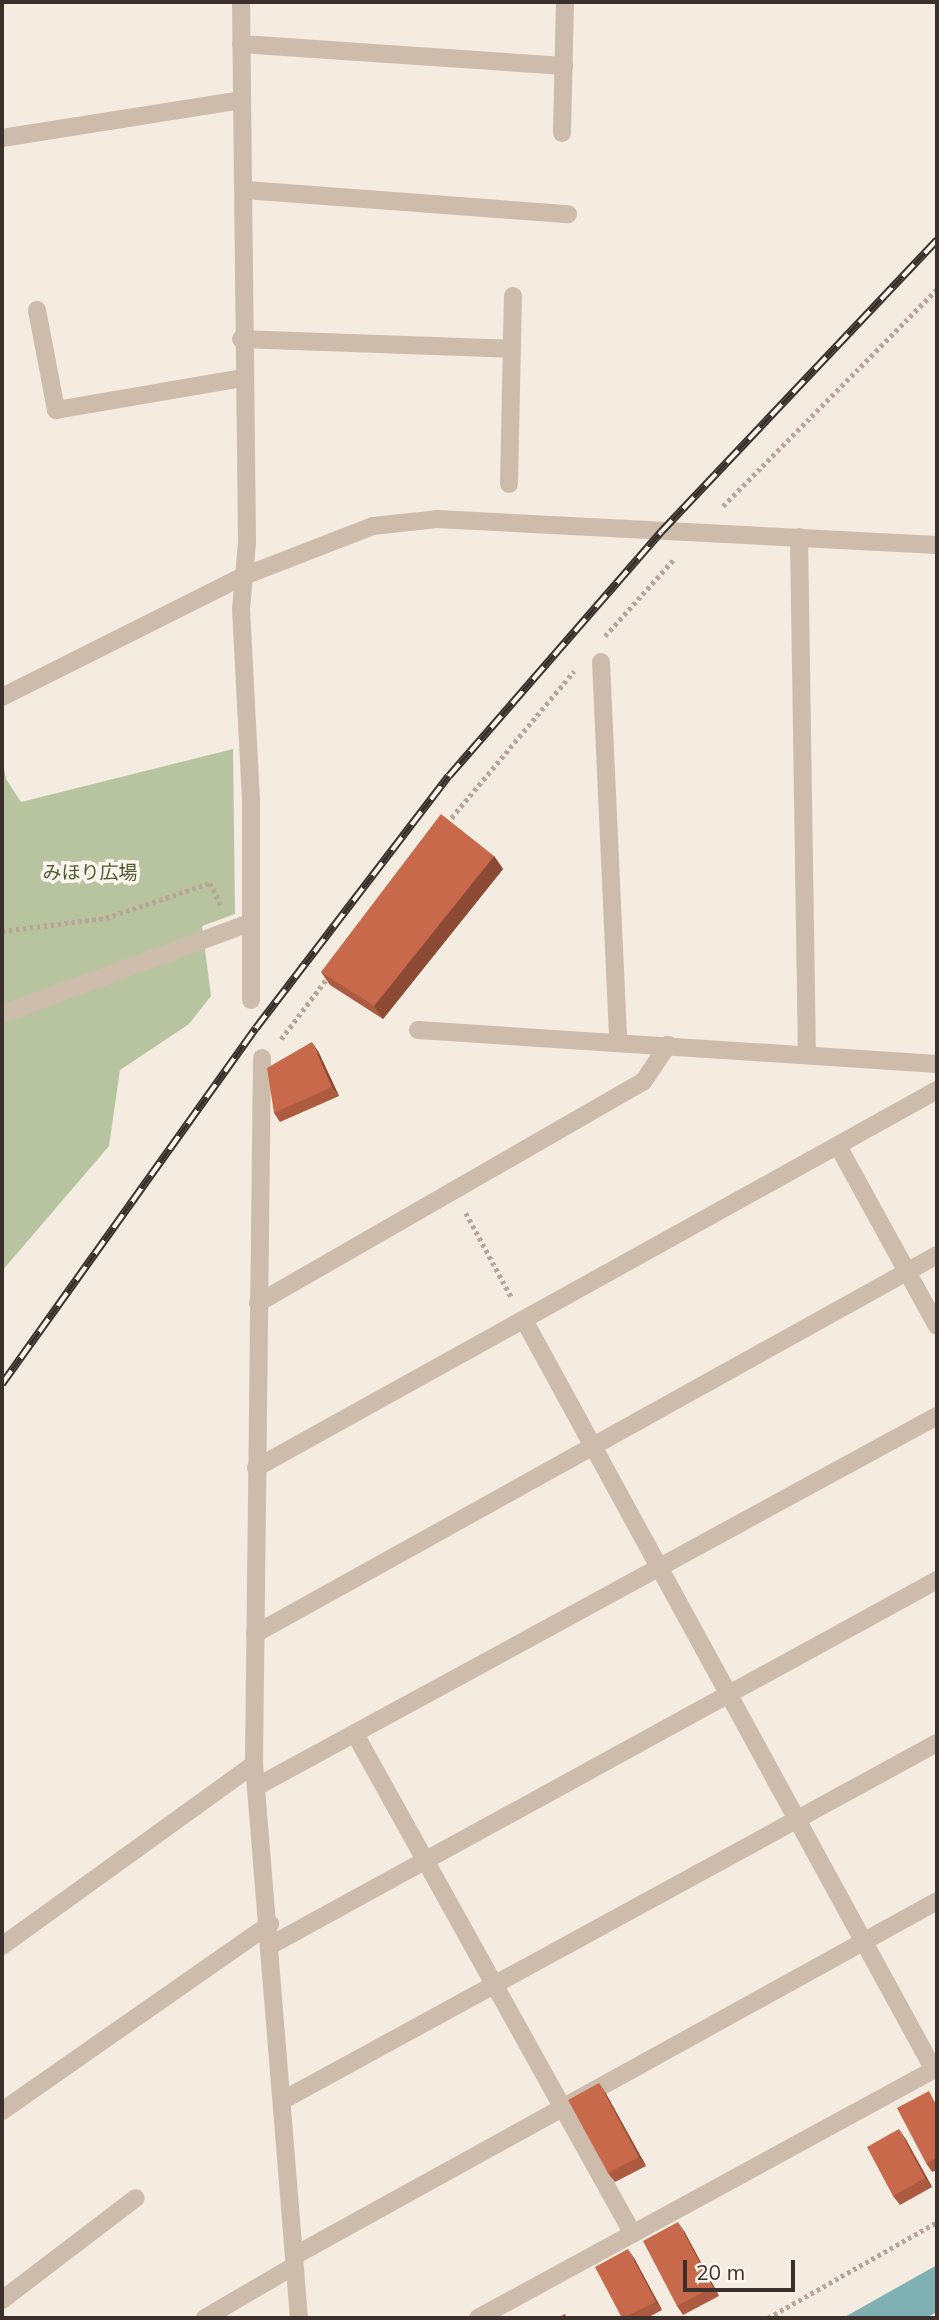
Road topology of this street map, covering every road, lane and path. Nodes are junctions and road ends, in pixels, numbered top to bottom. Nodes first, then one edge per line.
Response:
1 (240, 2) edge
2 (565, 2) edge
3 (241, 44) junction
4 (564, 66) junction
5 (241, 100) junction
6 (562, 133) dead end
7 (2, 138) edge
8 (246, 190) junction
9 (568, 215) dead end
10 (513, 296) dead end
11 (37, 310) dead end
12 (241, 339) junction
13 (511, 349) junction
14 (243, 378) junction
15 (509, 484) dead end
16 (799, 537) junction
17 (937, 545) edge
18 (244, 576) junction
19 (601, 662) dead end
20 (2, 697) edge
21 (247, 924) junction
22 (2, 930) edge
23 (229, 930) junction
24 (251, 1000) dead end
25 (2, 1014) edge
26 (418, 1030) dead end
27 (618, 1041) junction
28 (668, 1045) junction
29 (807, 1055) junction
30 (262, 1058) dead end
31 (937, 1065) edge
32 (937, 1090) edge
33 (838, 1146) junction
34 (456, 1193) junction
35 (937, 1255) edge
36 (907, 1271) junction
37 (258, 1303) junction
38 (524, 1320) junction
39 (937, 1326) edge
40 (937, 1416) edge
41 (592, 1445) junction
42 (256, 1468) junction
43 (660, 1569) junction
44 (937, 1580) edge
45 (255, 1634) junction
46 (728, 1694) junction
47 (355, 1734) junction
48 (937, 1743) edge
49 (254, 1764) junction
50 (256, 1787) junction
51 (796, 1820) junction
52 (424, 1861) junction
53 (937, 1901) edge
54 (270, 1924) junction
55 (863, 1942) junction
56 (273, 1944) junction
57 (2, 1946) edge
58 (492, 1985) junction
59 (936, 2069) edge
60 (285, 2099) junction
61 (560, 2109) junction
62 (2, 2110) edge
63 (136, 2198) dead end
64 (937, 2222) edge
65 (633, 2234) junction
66 (294, 2261) junction
67 (2, 2300) edge
68 (205, 2318) edge
69 (299, 2318) edge
70 (478, 2318) edge
71 (768, 2318) edge

1 - 3 street
2 - 4 street
3 - 4 street
3 - 5 street
4 - 6 street
5 - 7 street
5 - 8 street
8 - 9 street
8 - 12 street
10 - 13 street
11 - 14 street
12 - 13 street
12 - 14 street
13 - 15 street
14 - 18 street
16 - 17 street
16 - 18 street
16 - 29 street
18 - 20 street
18 - 21 street
19 - 27 street
21 - 23 street
21 - 24 street
22 - 23 path
23 - 25 street
26 - 27 street
27 - 28 street
28 - 29 street
28 - 34 street
29 - 31 street
30 - 37 street
32 - 33 street
33 - 36 street
33 - 38 street
34 - 37 street
34 - 38 path
35 - 36 street
36 - 39 street
36 - 41 street
37 - 42 street
38 - 41 street
38 - 42 street
40 - 43 street
41 - 43 street
41 - 45 street
42 - 45 street
43 - 46 street
43 - 47 street
44 - 46 street
45 - 49 street
46 - 51 street
46 - 52 street
47 - 50 street
47 - 52 street
48 - 51 street
49 - 50 street
49 - 57 street
50 - 54 street
51 - 55 street
51 - 58 street
52 - 56 street
52 - 58 street
53 - 55 street
54 - 56 street
54 - 62 street
55 - 59 street
55 - 61 street
56 - 60 street
58 - 60 street
58 - 61 street
59 - 65 street
60 - 66 street
61 - 65 street
61 - 66 street
63 - 67 street
64 - 71 path
65 - 70 street
66 - 68 street
66 - 69 street

